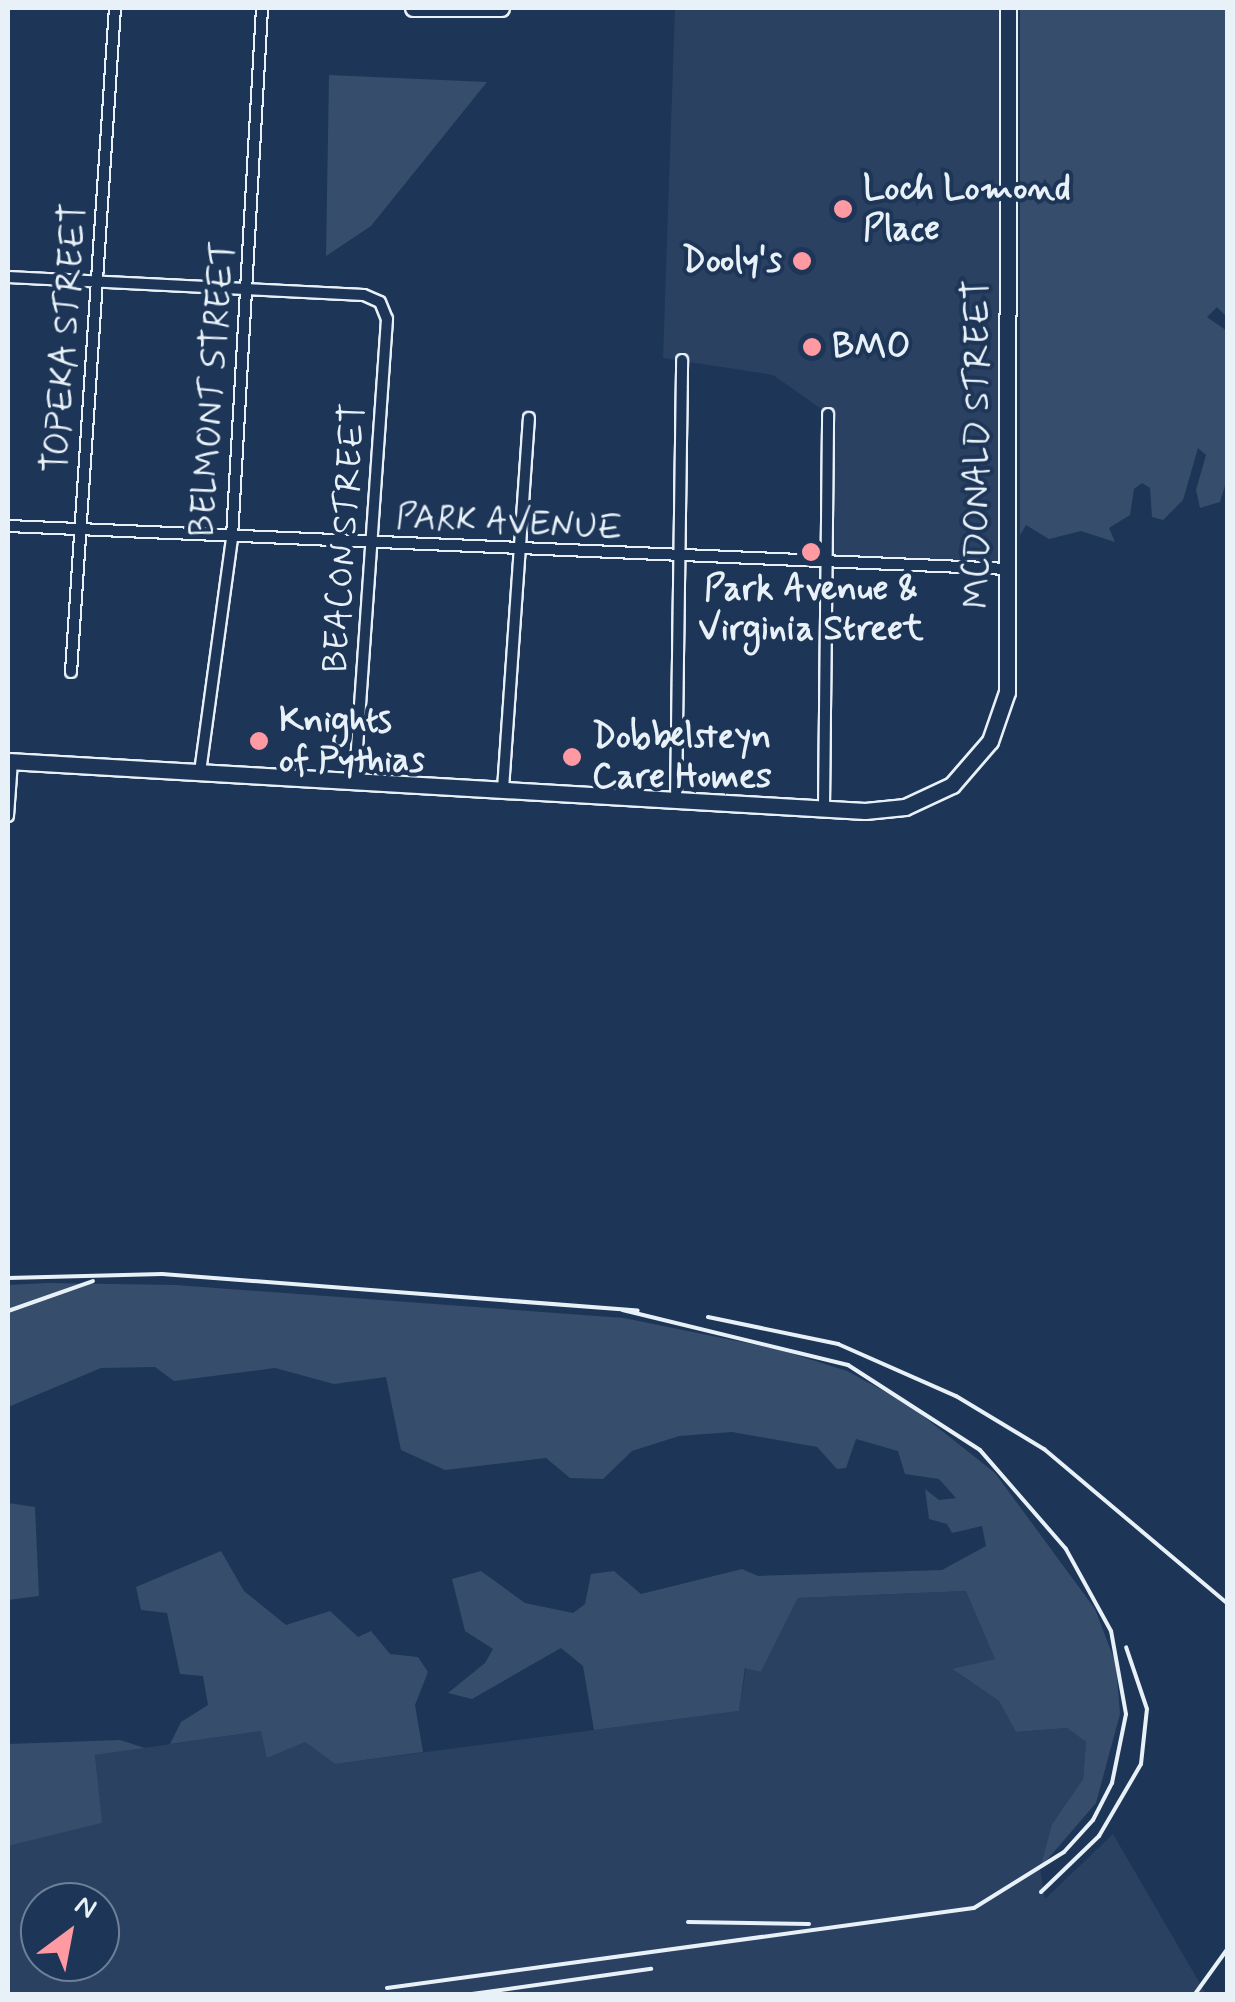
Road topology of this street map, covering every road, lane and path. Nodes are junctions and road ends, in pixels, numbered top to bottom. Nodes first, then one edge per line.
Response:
1 (114, 8) edge
2 (262, 8) edge
3 (413, 8) edge
4 (502, 8) edge
5 (1008, 8) edge
6 (8, 277) edge
7 (98, 282) junction
8 (248, 291) junction
9 (682, 360) dead end
10 (828, 414) dead end
11 (529, 418) dead end
12 (8, 526) edge
13 (80, 530) junction
14 (232, 537) junction
15 (372, 544) junction
16 (519, 550) junction
17 (681, 560) junction
18 (826, 565) junction
19 (1007, 569) junction
20 (71, 672) dead end
21 (10, 761) edge
22 (200, 772) junction
23 (356, 781) junction
24 (503, 789) junction
25 (676, 800) junction
26 (824, 807) junction
27 (8, 816) edge

1 - 7 street, TOPEKA STREET
2 - 8 street, BELMONT STREET
3 - 4 street
5 - 19 street, MCDONALD STREET
6 - 7 street
7 - 8 street
7 - 13 street, TOPEKA STREET
8 - 14 street, BELMONT STREET
8 - 15 street, BEACON STREET
9 - 17 street
10 - 18 street
11 - 16 street
12 - 13 street, PARK AVENUE
13 - 14 street, PARK AVENUE
13 - 20 street, TOPEKA STREET
14 - 15 street, PARK AVENUE
14 - 22 street, BELMONT STREET
15 - 16 street, PARK AVENUE
15 - 23 street, BEACON STREET
16 - 17 street, PARK AVENUE
16 - 24 street
17 - 18 street, PARK AVENUE
17 - 25 street
18 - 19 street, PARK AVENUE
18 - 26 street
19 - 26 street, MCDONALD STREET
21 - 22 street
21 - 27 street
22 - 23 street
23 - 24 street
24 - 25 street
25 - 26 street

